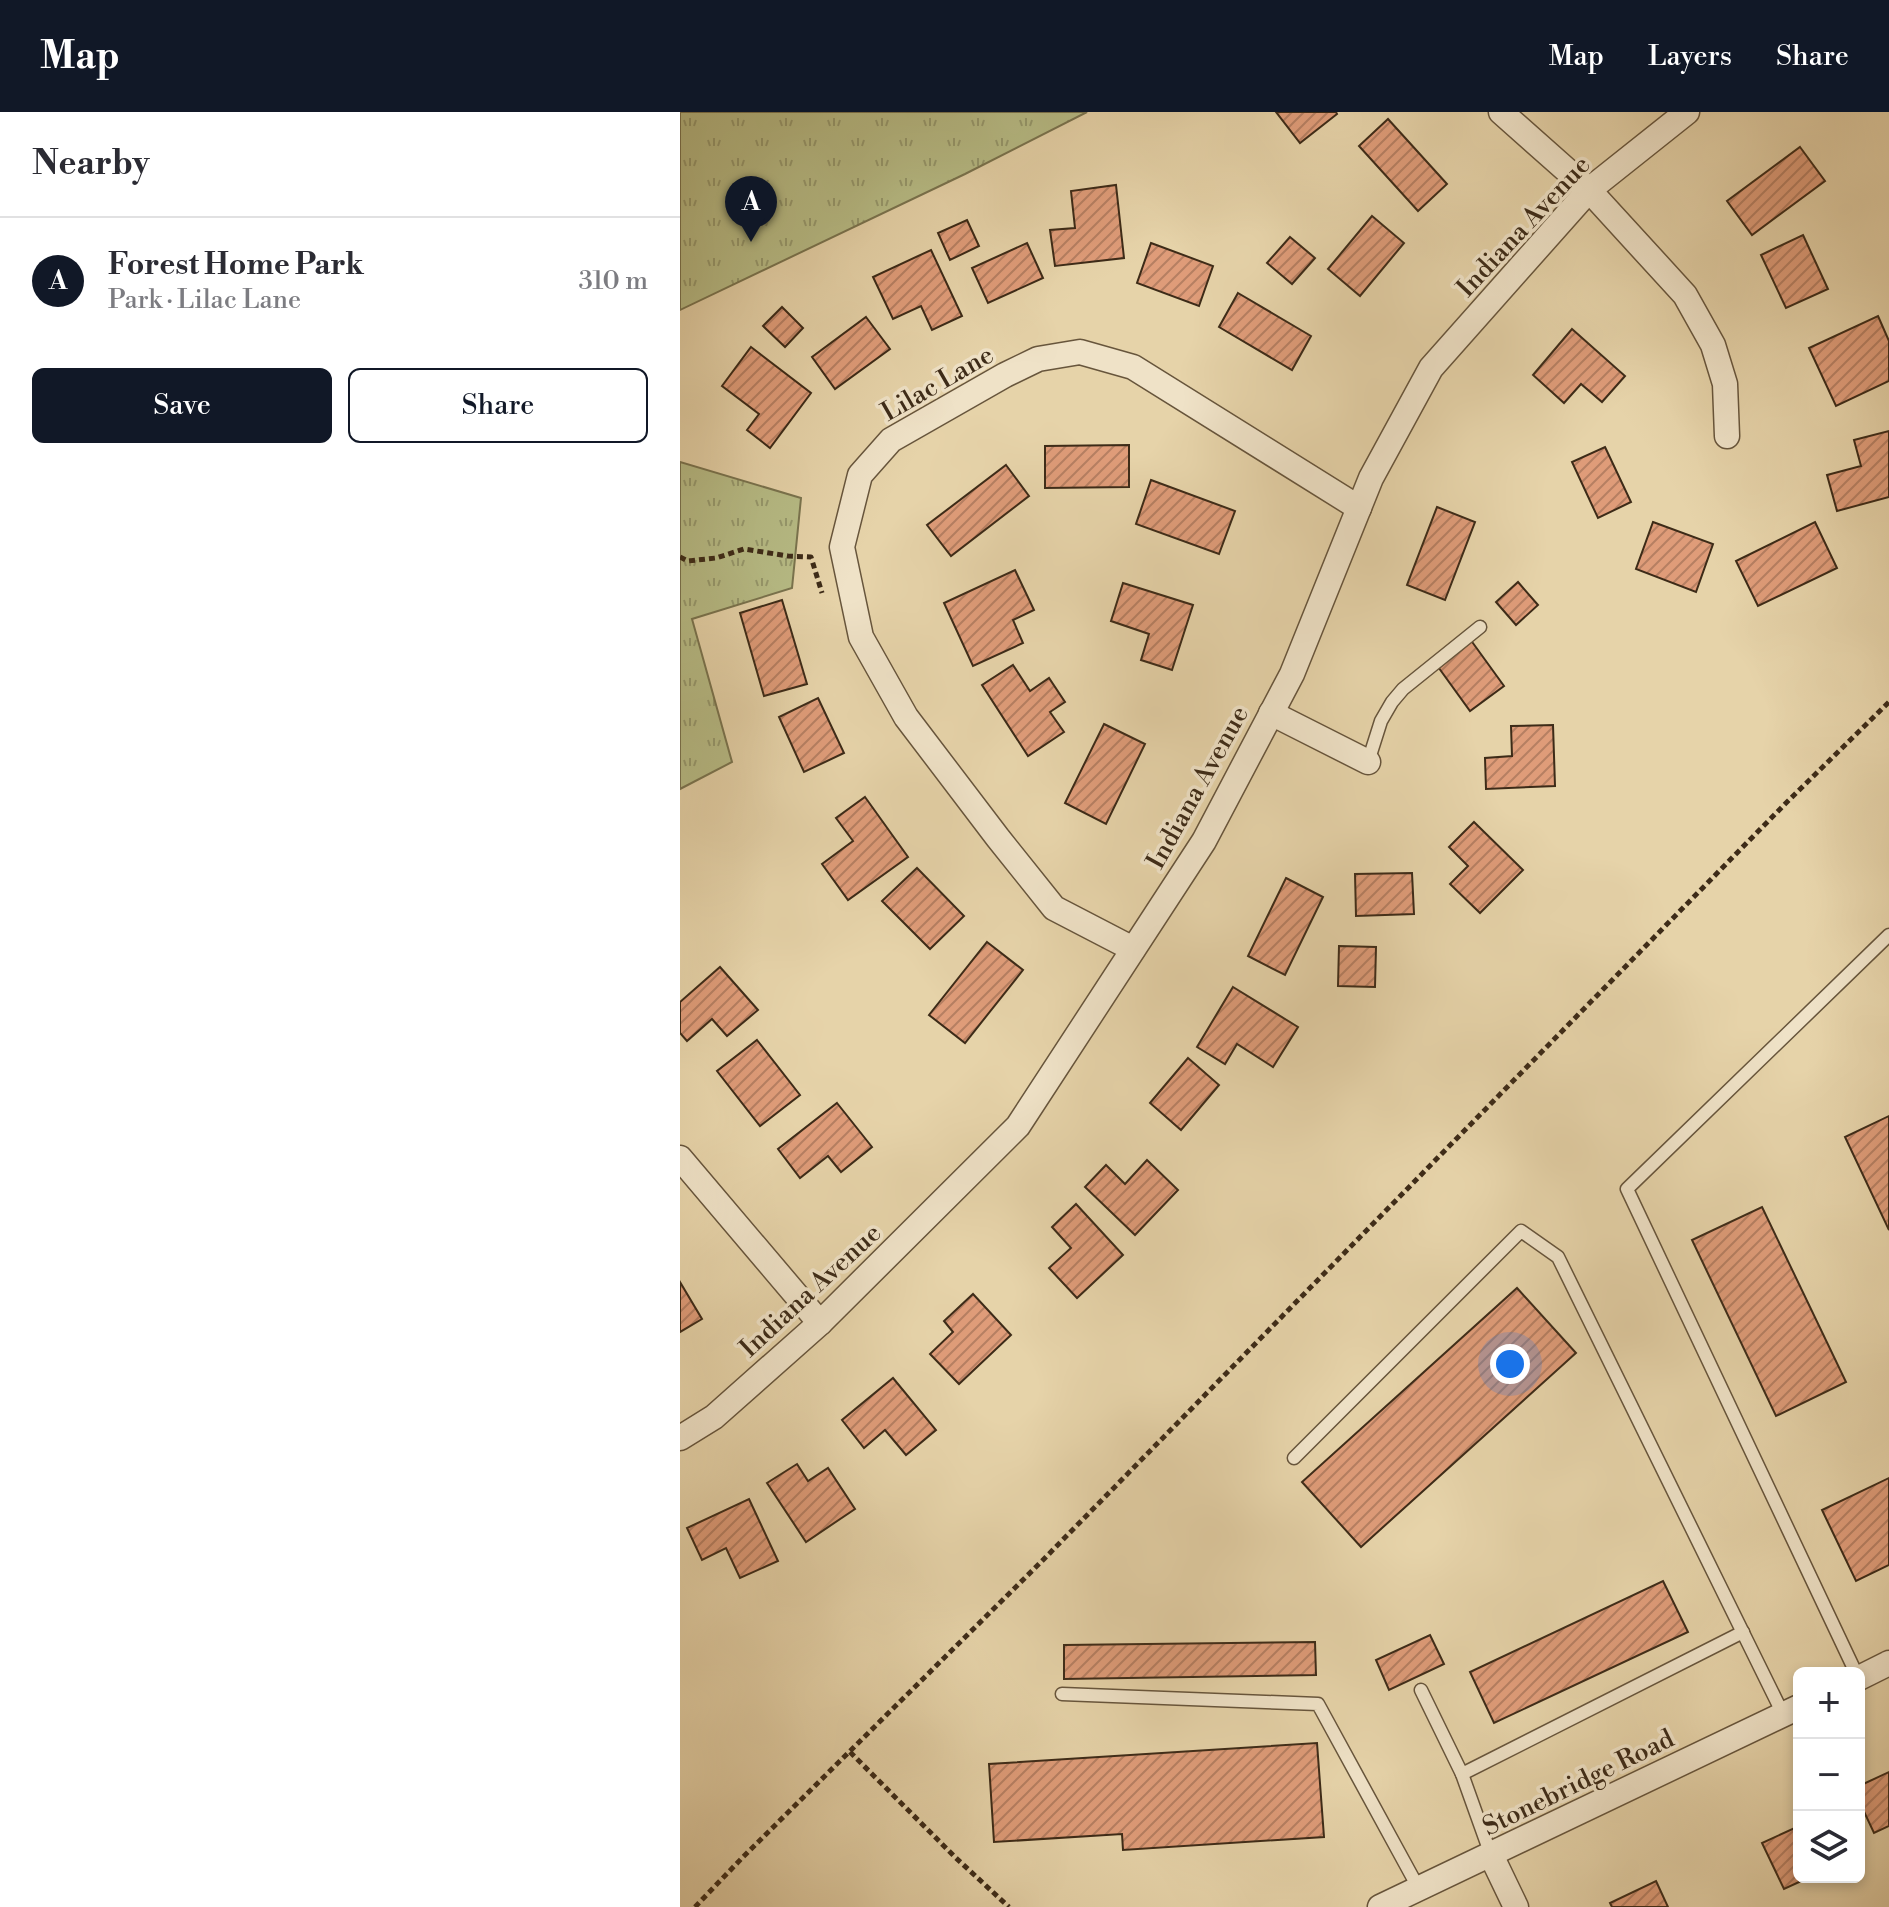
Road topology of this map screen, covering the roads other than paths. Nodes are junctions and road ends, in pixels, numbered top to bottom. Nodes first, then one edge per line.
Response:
1 (1501, 112) edge
2 (1687, 112) edge
3 (1589, 190) junction
4 (1727, 436) dead end
5 (1359, 508) junction
6 (1480, 627) dead end
7 (1271, 713) junction
8 (1368, 762) joint
9 (1889, 935) edge
10 (1133, 949) junction
11 (680, 1158) edge
12 (820, 1323) junction
13 (680, 1438) edge
14 (1294, 1458) dead end
15 (1743, 1632) junction
16 (1889, 1663) edge
17 (1854, 1667) edge
18 (1865, 1672) edge
19 (1421, 1690) dead end
20 (1062, 1694) dead end
21 (1791, 1710) edge
22 (1462, 1774) junction
23 (1491, 1855) junction
24 (1419, 1889) junction
25 (1380, 1907) edge
26 (1516, 1907) edge

1 - 3 street
2 - 3 street, Indiana Avenue
3 - 4 street
3 - 5 street, Indiana Avenue
5 - 7 street, Indiana Avenue
5 - 10 street, Lilac Lane
6 - 8 lane
7 - 8 street
7 - 10 street, Indiana Avenue
9 - 17 lane
10 - 12 street, Indiana Avenue
11 - 12 street
12 - 13 street, Indiana Avenue
14 - 15 lane
15 - 21 lane
15 - 22 lane
16 - 18 street
19 - 22 lane
20 - 24 lane
21 - 23 street, Stonebridge Road
22 - 23 lane
23 - 24 street, Stonebridge Road
23 - 26 street
24 - 25 street, Stonebridge Road

